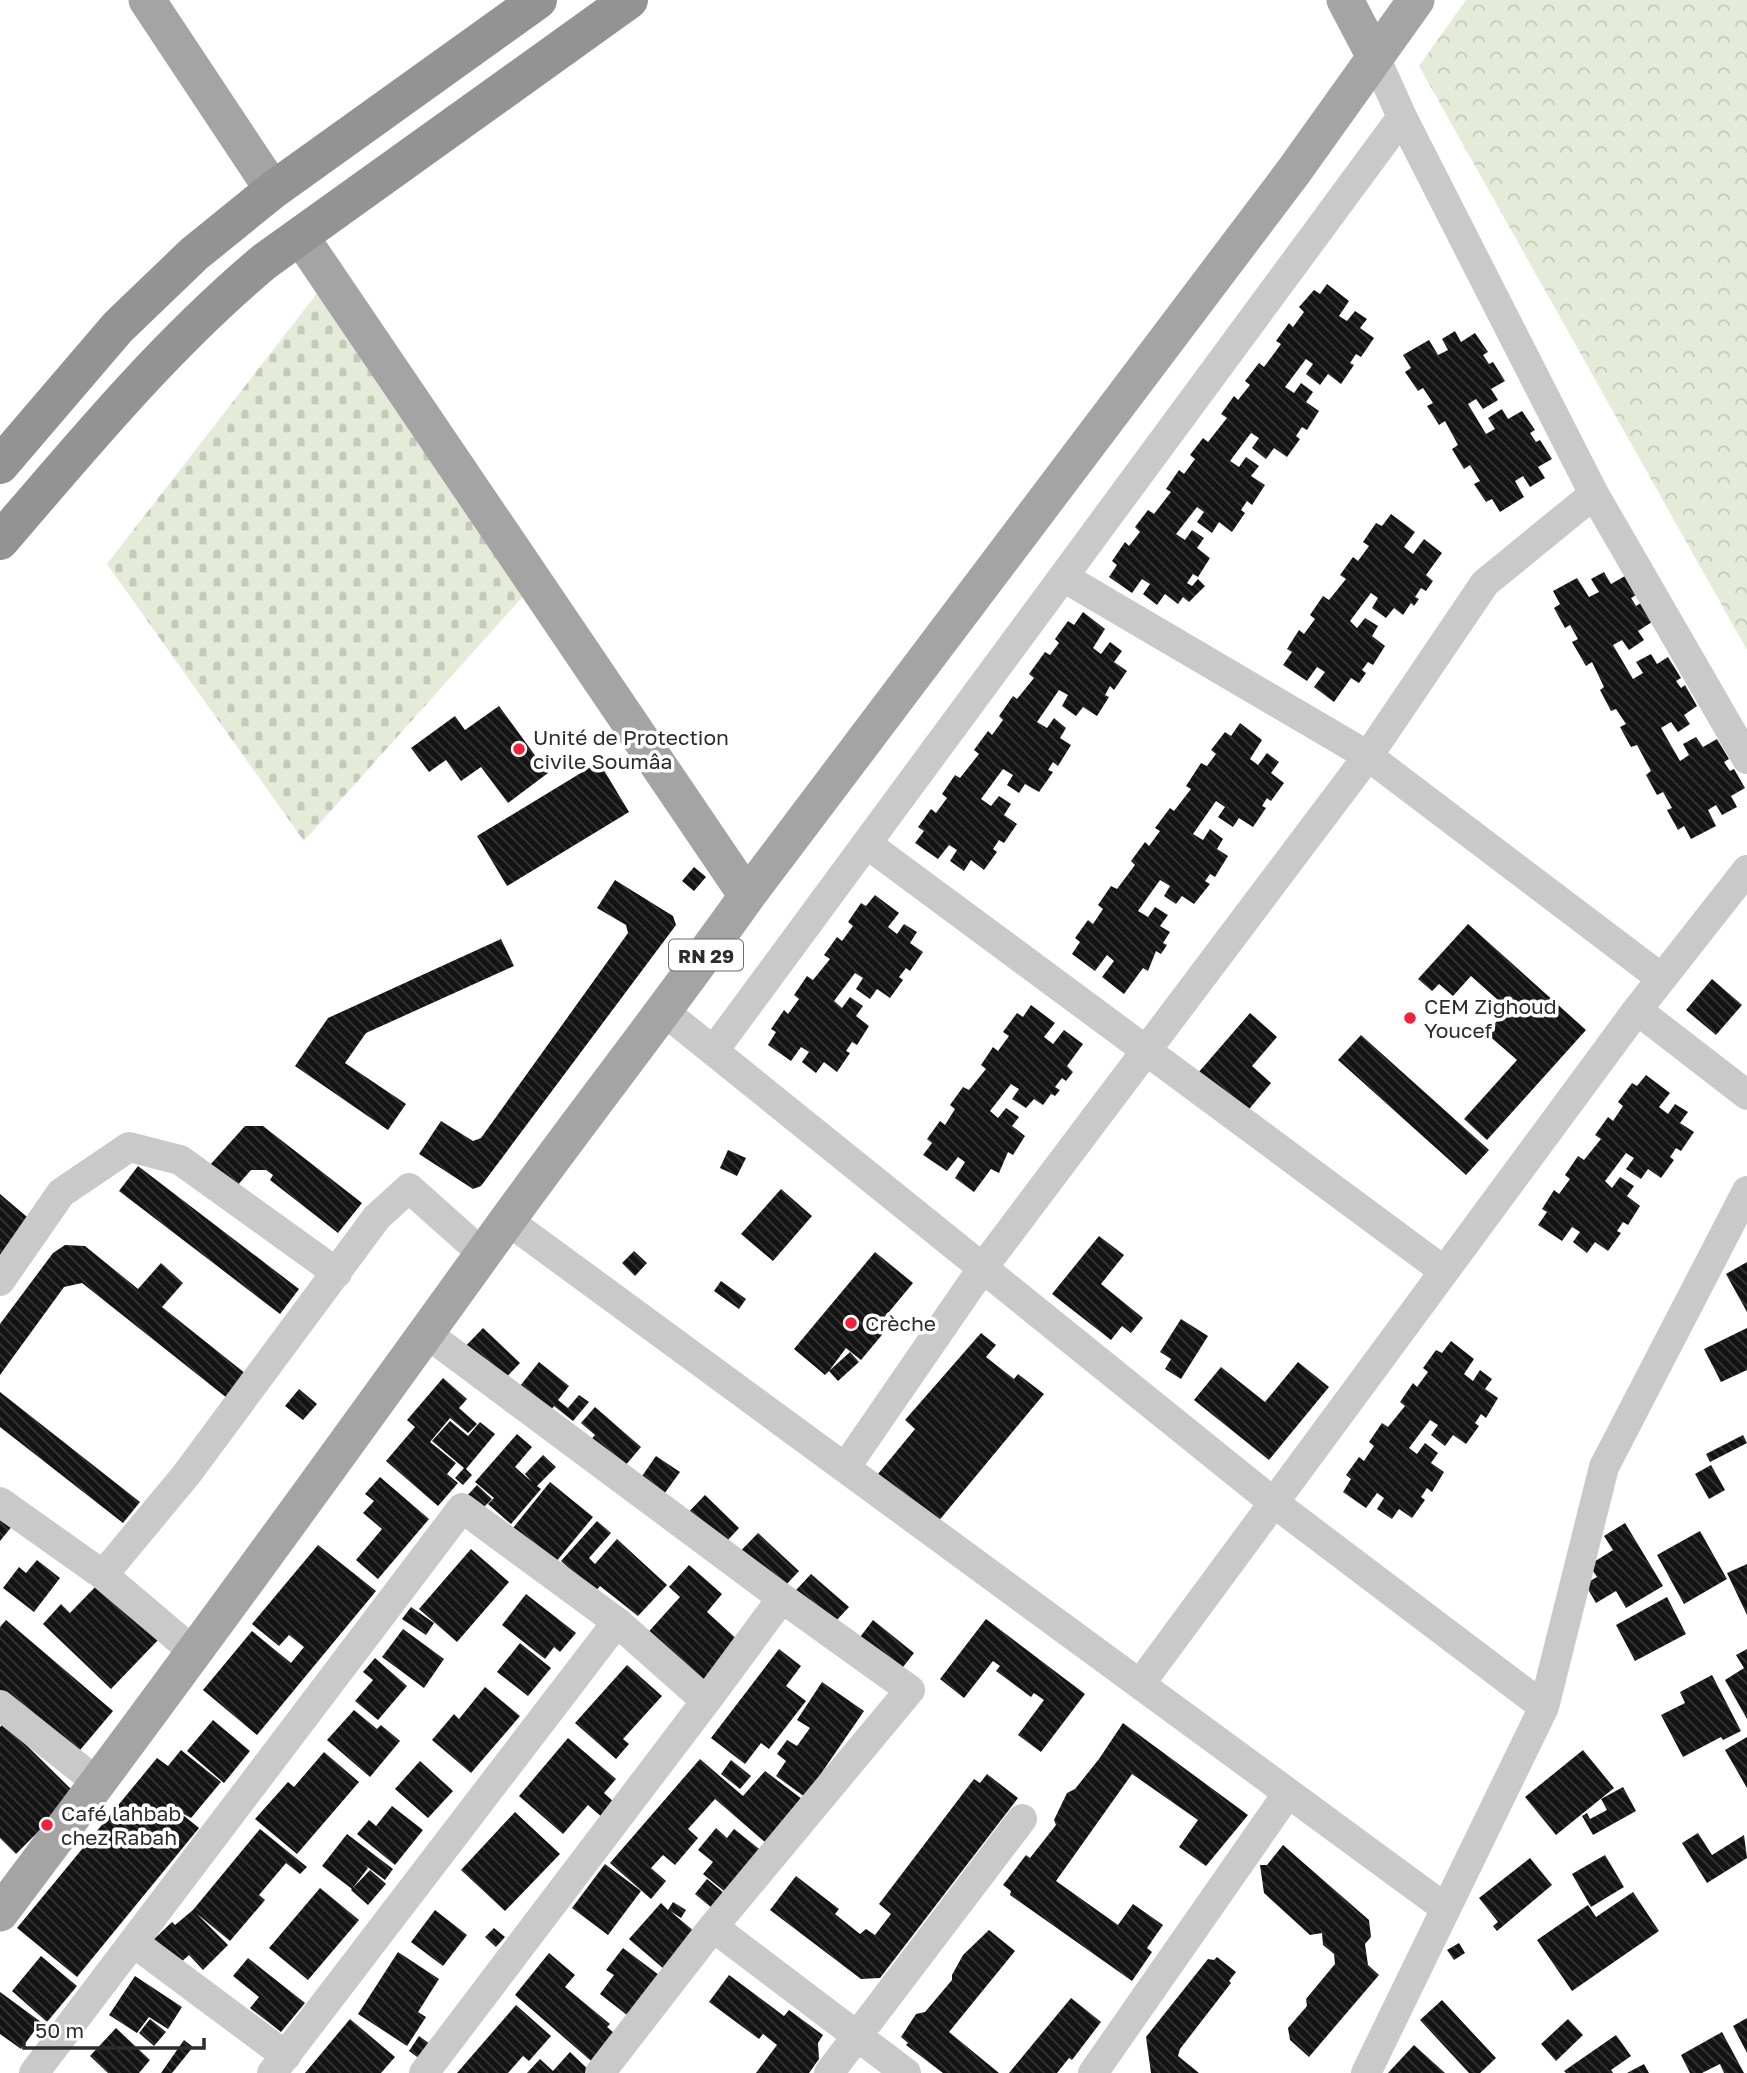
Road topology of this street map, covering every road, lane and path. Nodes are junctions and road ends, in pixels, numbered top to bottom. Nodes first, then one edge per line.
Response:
1 (146, 0) edge
2 (538, 0) edge
3 (629, 0) edge
4 (1345, 0) edge
5 (1416, 0) edge
6 (1375, 57) junction
7 (1402, 117) junction
8 (273, 190) junction
9 (300, 236) junction
10 (0, 465) edge
11 (1594, 494) junction
12 (0, 541) edge
13 (1065, 578) junction
14 (1368, 756) junction
15 (1747, 759) edge
16 (867, 844) junction
17 (1747, 870) edge
18 (747, 896) junction
19 (1661, 978) junction
20 (1637, 1010) junction
21 (665, 1012) junction
22 (715, 1049) junction
23 (1147, 1053) junction
24 (1747, 1095) edge
25 (1747, 1191) edge
26 (507, 1220) junction
27 (483, 1254) junction
28 (984, 1266) junction
29 (1444, 1271) junction
30 (337, 1273) junction
31 (0, 1281) edge
32 (426, 1333) junction
33 (845, 1468) junction
34 (0, 1502) edge
35 (1273, 1502) junction
36 (103, 1576) junction
37 (782, 1598) junction
38 (617, 1622) junction
39 (194, 1652) junction
40 (1140, 1684) junction
41 (706, 1700) junction
42 (0, 1705) edge
43 (1544, 1707) junction
44 (98, 1783) junction
45 (1288, 1793) junction
46 (1022, 1819) dead end
47 (1445, 1908) junction
48 (0, 1913) edge
49 (713, 1927) junction
50 (133, 1942) junction
51 (857, 2037) junction
52 (279, 2064) edge
53 (34, 2073) edge
54 (424, 2073) edge
55 (600, 2073) edge
56 (829, 2073) edge
57 (906, 2073) edge
58 (1093, 2073) edge
59 (1366, 2073) edge

1 - 8 main road
2 - 8 highway
3 - 9 highway
4 - 6 main road
5 - 6 main road, RN 29
6 - 7 street
6 - 18 main road, RN 29
7 - 11 street
7 - 13 street
8 - 10 highway
9 - 12 highway
9 - 18 main road
11 - 14 street
11 - 15 street
13 - 14 street
13 - 16 street
14 - 19 street
14 - 23 street
16 - 22 street
16 - 23 street
17 - 19 street
18 - 21 main road, RN 29
19 - 20 street
20 - 24 street
20 - 29 street
21 - 22 street
21 - 26 main road, RN 29
22 - 28 street
23 - 28 street
23 - 29 street
25 - 43 street
26 - 27 main road, RN 29
26 - 33 street
27 - 30 street
27 - 32 main road, RN 29
28 - 33 street
28 - 35 street
29 - 35 street
30 - 31 street
30 - 36 street
32 - 37 street
32 - 39 main road, RN 29
33 - 40 street
34 - 36 street
35 - 40 street
35 - 43 street
36 - 39 street
37 - 41 street
37 - 49 street
38 - 41 street
38 - 50 street
38 - 52 street
39 - 44 main road, RN 29
40 - 45 street
41 - 54 street
42 - 44 street
43 - 47 street
44 - 48 main road, RN 29
45 - 47 street
45 - 58 street
46 - 51 street
47 - 59 street
49 - 51 street
49 - 55 street
50 - 52 street
50 - 53 street
51 - 56 street
51 - 57 street

